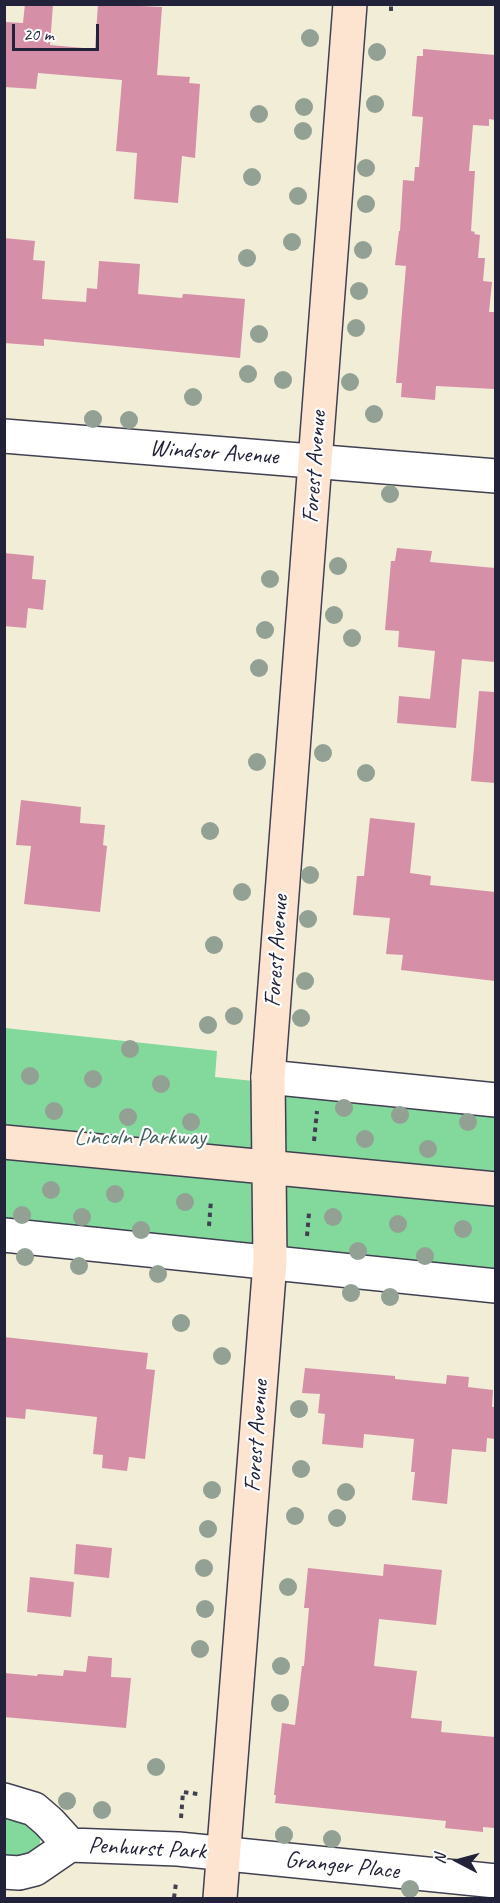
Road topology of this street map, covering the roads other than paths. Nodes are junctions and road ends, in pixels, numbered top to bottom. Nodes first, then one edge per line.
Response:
1 (350, 4) edge
2 (4, 436) edge
3 (315, 460) junction
4 (495, 476) edge
5 (268, 1077) junction
6 (495, 1100) edge
7 (4, 1142) edge
8 (268, 1168) junction
9 (495, 1189) edge
10 (4, 1235) edge
11 (270, 1262) junction
12 (495, 1286) edge
13 (4, 1800) edge
14 (70, 1845) junction
15 (224, 1853) junction
16 (4, 1872) edge
17 (495, 1881) edge
18 (220, 1899) edge

1 - 3 street, Forest Avenue
2 - 3 street, Windsor Avenue
3 - 4 street, Windsor Avenue
3 - 5 street, Forest Avenue
5 - 6 street
5 - 8 street, Forest Avenue
7 - 8 street
8 - 9 street
8 - 11 street, Forest Avenue
10 - 11 street
11 - 12 street
11 - 15 street, Forest Avenue
13 - 14 street, Penhurst Park
14 - 15 street, Penhurst Park
14 - 16 street, Penhurst Park
15 - 17 street, Granger Place
15 - 18 street, Forest Avenue

